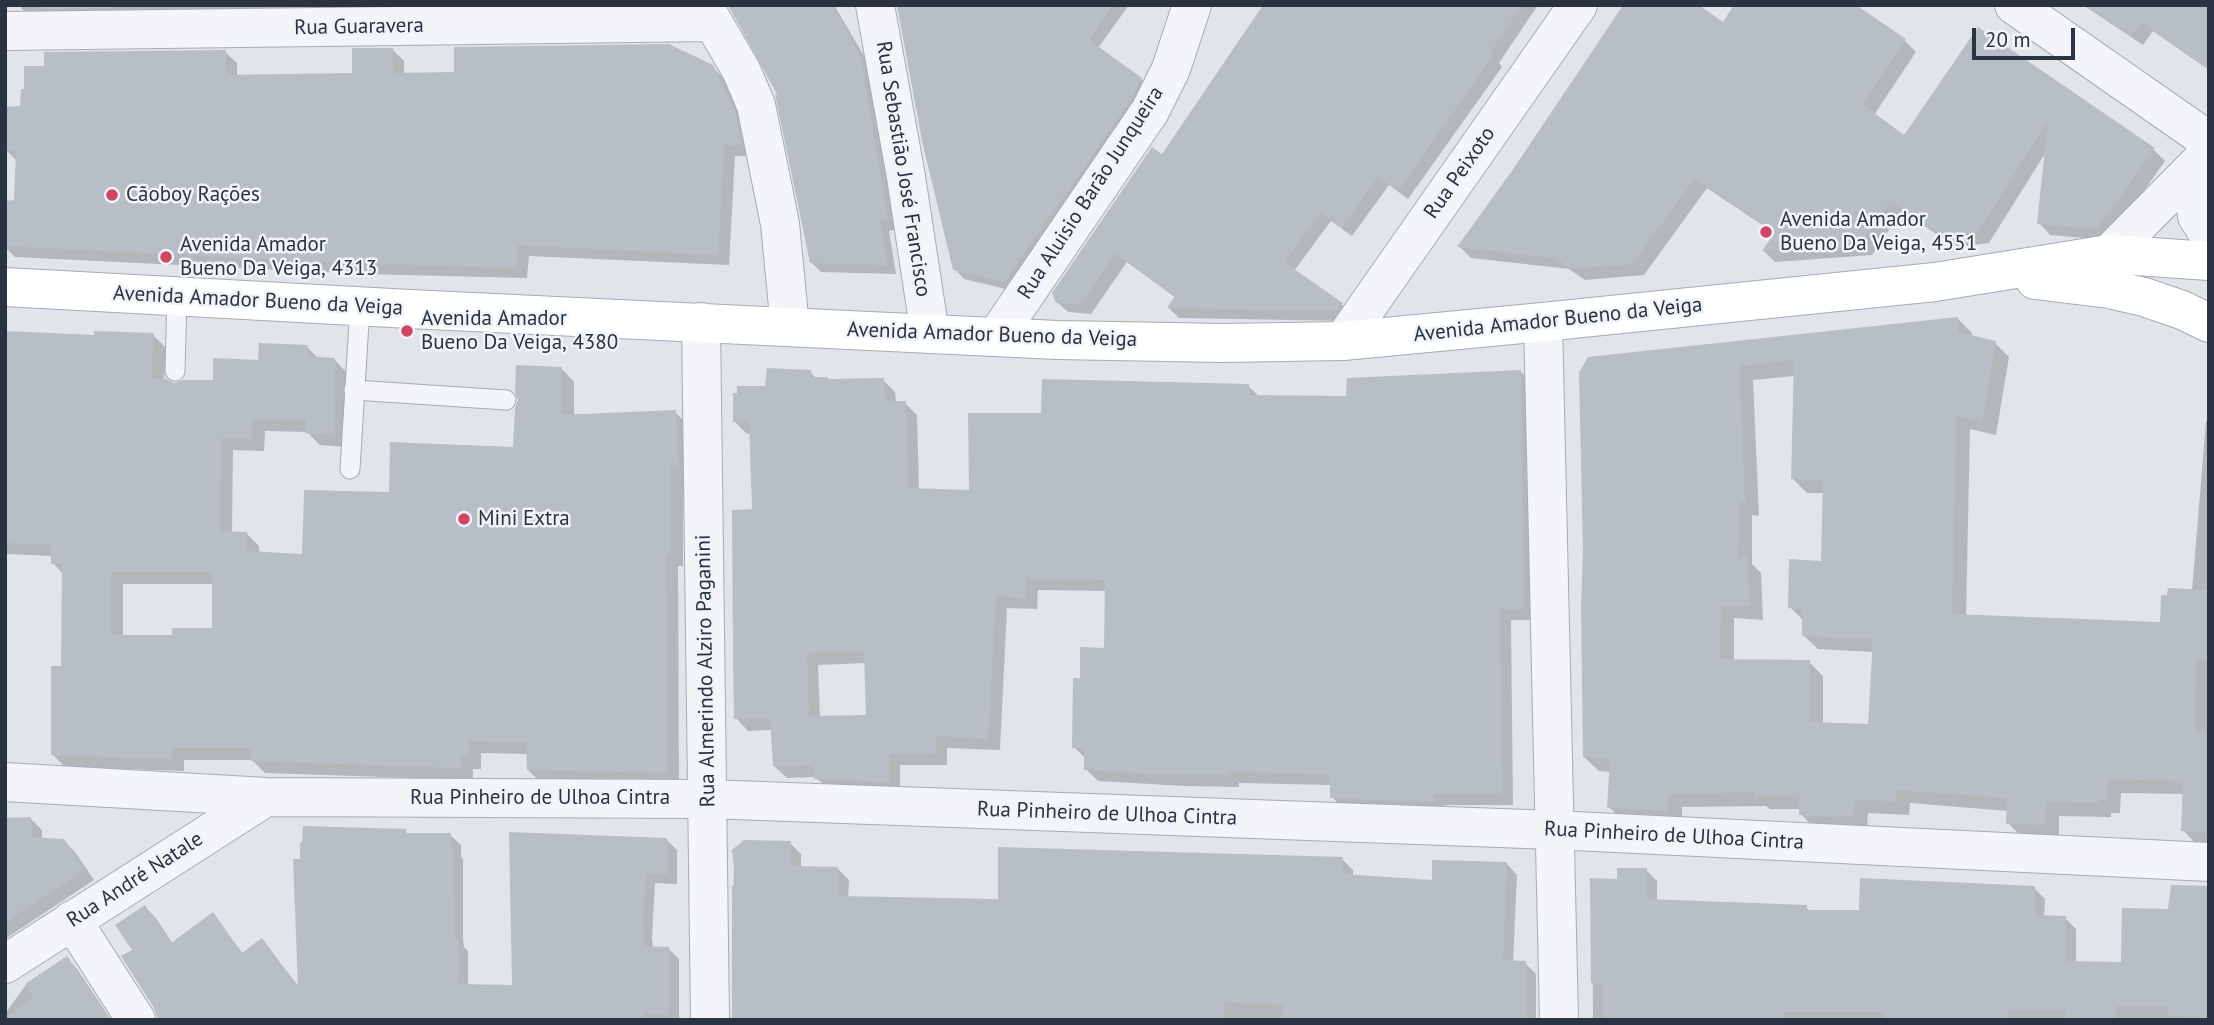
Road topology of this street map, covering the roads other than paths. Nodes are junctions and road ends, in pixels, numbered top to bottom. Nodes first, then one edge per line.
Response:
1 (875, 5) edge
2 (1192, 5) edge
3 (1578, 5) edge
4 (2014, 5) edge
5 (708, 14) edge
6 (5, 31) edge
7 (2206, 151) edge
8 (2209, 235) edge
9 (2109, 254) junction
10 (2209, 261) edge
11 (1977, 276) junction
12 (5, 287) edge
13 (177, 296) junction
14 (359, 306) junction
15 (1543, 322) junction
16 (701, 323) junction
17 (2209, 323) edge
18 (790, 327) junction
19 (930, 334) junction
20 (996, 337) junction
21 (1343, 341) junction
22 (176, 371) dead end
23 (354, 390) junction
24 (506, 400) dead end
25 (350, 469) dead end
26 (5, 782) edge
27 (266, 797) junction
28 (708, 799) junction
29 (1554, 830) junction
30 (2209, 862) edge
31 (72, 920) junction
32 (5, 964) edge
33 (136, 1020) edge
34 (710, 1020) edge
35 (1559, 1020) edge

1 - 19 street, Rua Sebastião José Francisco
2 - 20 street, Rua Aluisio Barão Junqueira
3 - 21 street, Rua Peixoto
4 - 7 street
5 - 6 street, Rua Guaravera
5 - 18 street
7 - 8 street
7 - 9 street
9 - 10 main road, Avenida Amador Bueno da Veiga
9 - 11 main road, Avenida Amador Bueno da Veiga
11 - 15 main road, Avenida Amador Bueno da Veiga
11 - 17 main road, Avenida Amador Bueno da Veiga
12 - 13 main road, Avenida Amador Bueno da Veiga
13 - 14 main road, Avenida Amador Bueno da Veiga
13 - 22 lane
14 - 16 main road, Avenida Amador Bueno da Veiga
14 - 23 lane
15 - 21 main road, Avenida Amador Bueno da Veiga
15 - 29 street
16 - 18 main road, Avenida Amador Bueno da Veiga
16 - 28 street, Rua Almerindo Alziro Paganini
18 - 19 main road, Avenida Amador Bueno da Veiga
19 - 20 main road, Avenida Amador Bueno da Veiga
20 - 21 main road, Avenida Amador Bueno da Veiga
23 - 24 lane
23 - 25 lane
26 - 27 street, Rua Pinheiro de Ulhoa Cintra
27 - 28 street, Rua Pinheiro de Ulhoa Cintra
27 - 31 street, Rua André Natale
28 - 29 street, Rua Pinheiro de Ulhoa Cintra
28 - 34 street, Rua Almerindo Alziro Paganini
29 - 30 street, Rua Pinheiro de Ulhoa Cintra
29 - 35 street
31 - 32 street, Rua André Natale
31 - 33 street

